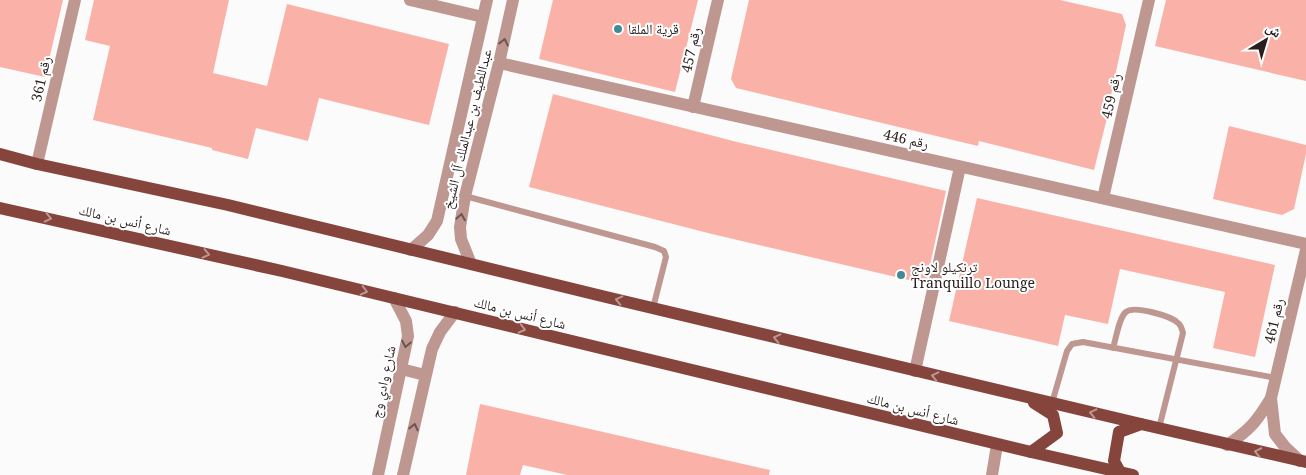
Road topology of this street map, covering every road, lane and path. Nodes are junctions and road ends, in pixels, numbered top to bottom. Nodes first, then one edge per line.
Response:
1 (75, 0) edge
2 (410, 0) edge
3 (487, 0) edge
4 (513, 0) edge
5 (718, 0) edge
6 (1145, 1) edge
7 (483, 17) junction
8 (499, 63) junction
9 (693, 107) junction
10 (0, 154) edge
11 (37, 164) junction
12 (960, 166) junction
13 (446, 179) junction
14 (467, 190) junction
15 (1103, 198) junction
16 (0, 208) edge
17 (1306, 244) edge
18 (411, 250) junction
19 (1306, 250) edge
20 (471, 264) junction
21 (394, 298) junction
22 (654, 308) junction
23 (455, 312) junction
24 (1113, 348) junction
25 (1176, 358) junction
26 (401, 369) junction
27 (915, 371) junction
28 (425, 375) junction
29 (1276, 378) junction
30 (1024, 397) junction
31 (1271, 398) junction
32 (1052, 403) junction
33 (1140, 424) junction
34 (1159, 428) junction
35 (997, 445) junction
36 (1227, 445) junction
37 (1031, 452) junction
38 (1303, 462) edge
39 (1126, 474) edge
40 (378, 475) edge
41 (403, 475) edge
42 (992, 475) edge

1 - 11 street, رقم 361
2 - 7 street
3 - 7 street, عبداللطيف بن عبدالملك آل الشيخ
8 -> 4 street, عبداللطيف بن عبدالملك آل الشيخ
5 - 9 street, رقم 457
6 - 15 street, رقم 459
7 - 13 street, عبداللطيف بن عبدالملك آل الشيخ
8 - 9 street, رقم 446
8 - 14 street, عبداللطيف بن عبدالملك آل الشيخ
9 - 12 street, رقم 446
10 - 11 main road
11 - 18 main road
12 - 15 street, رقم 446
12 - 27 street
13 - 14 street
13 - 18 street, عبداللطيف بن عبدالملك آل الشيخ
20 -> 14 street, عبداللطيف بن عبدالملك آل الشيخ
14 - 22 lane
15 - 17 street, رقم 446
16 -> 21 main road, شارع أنس بن مالك
18 - 20 main road
19 - 29 street, رقم 461
22 -> 20 main road
21 - 23 main road, شارع أنس بن مالك
21 -> 26 street, شارع وادي وج
27 -> 22 main road
23 - 28 street
23 -> 35 main road, شارع أنس بن مالك
24 - 25 lane
24 - 25 lane
24 - 32 lane
25 - 29 lane
25 - 34 lane
26 - 28 street
26 - 40 street, شارع وادي وج
30 -> 27 main road
41 -> 28 street
29 - 31 street, رقم 461
30 - 32 main road
30 - 37 main road
31 - 36 street
31 - 38 street
33 -> 32 main road
33 - 34 main road
33 - 39 main road, شارع أنس بن مالك
34 - 36 main road
35 - 37 main road, شارع أنس بن مالك
35 - 42 street
38 -> 36 main road
37 - 39 main road, شارع أنس بن مالك

